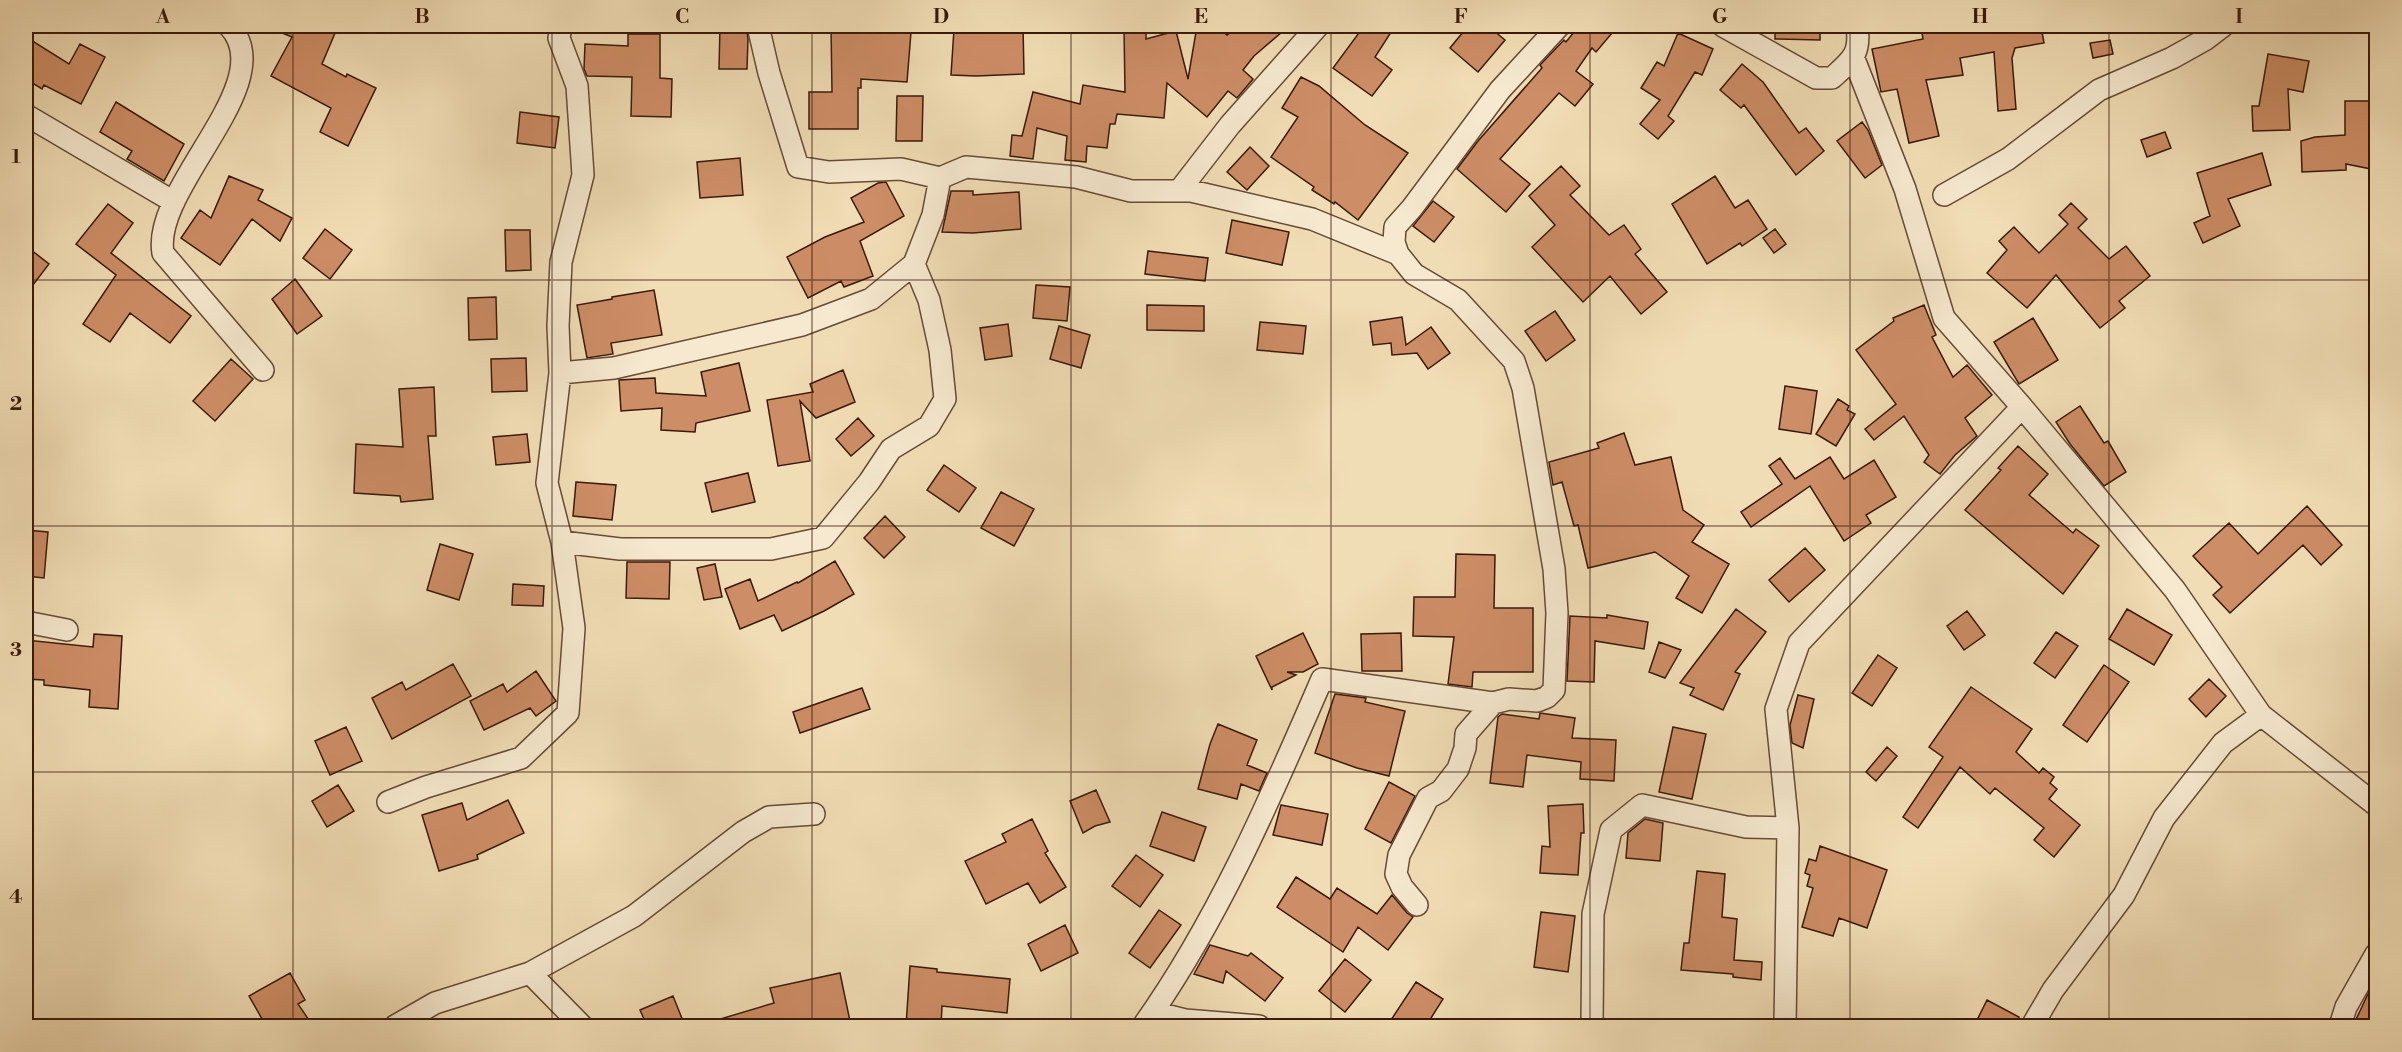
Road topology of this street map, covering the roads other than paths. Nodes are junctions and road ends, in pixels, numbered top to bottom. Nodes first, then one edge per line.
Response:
1 (229, 26) edge
2 (561, 26) edge
3 (758, 26) edge
4 (1317, 26) edge
5 (1559, 26) edge
6 (1723, 26) edge
7 (1857, 26) edge
8 (2223, 26) edge
9 (1854, 59) junction
10 (26, 115) edge
11 (940, 178) junction
12 (1179, 190) junction
13 (1944, 195) dead end
14 (174, 202) junction
15 (1398, 254) junction
16 (914, 264) junction
17 (263, 370) dead end
18 (560, 373) junction
19 (2022, 407) junction
20 (562, 542) junction
21 (26, 622) edge
22 (67, 630) dead end
23 (1493, 702) junction
24 (2261, 715) junction
25 (388, 802) dead end
26 (2376, 805) edge
27 (814, 814) dead end
28 (1788, 828) junction
29 (1417, 905) dead end
30 (2376, 954) edge
31 (530, 973) junction
32 (1148, 1019) edge
33 (395, 1026) edge
34 (582, 1026) edge
35 (1259, 1026) edge
36 (1592, 1026) edge
37 (1785, 1026) edge
38 (2032, 1026) edge
39 (2340, 1026) edge

1 - 14 street
2 - 18 street
3 - 11 street
4 - 12 street
5 - 15 street
6 - 9 street
7 - 9 street
8 - 13 street
9 - 19 street
10 - 14 street
11 - 12 street
11 - 16 street
12 - 15 street
14 - 17 street
15 - 23 street
16 - 18 street
16 - 20 street
18 - 20 street
19 - 24 street
19 - 28 street
20 - 25 street
21 - 22 street
23 - 29 street
23 - 32 street
24 - 26 street
24 - 38 street
27 - 31 street
28 - 36 street
28 - 37 street
30 - 39 street
31 - 33 street
31 - 34 street
32 - 35 street

